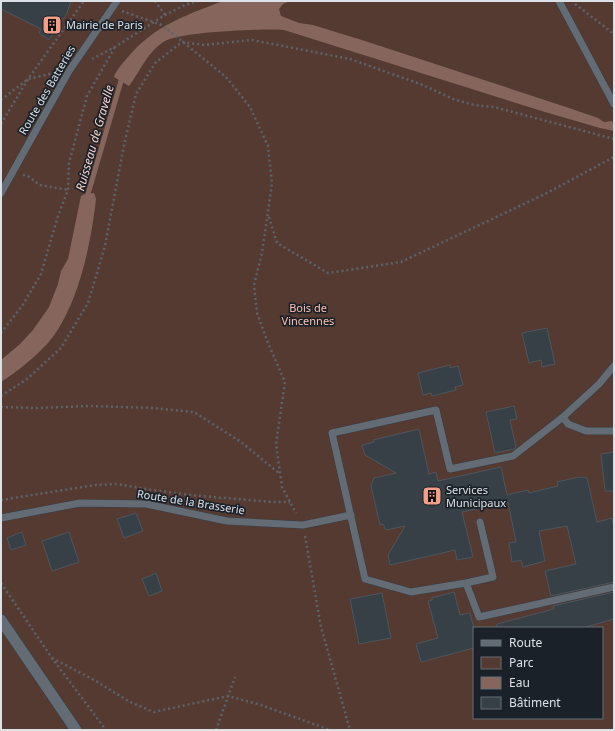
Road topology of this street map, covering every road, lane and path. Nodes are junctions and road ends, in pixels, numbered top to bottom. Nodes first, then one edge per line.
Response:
1 (84, 1) edge
2 (117, 1) edge
3 (154, 1) edge
4 (198, 1) edge
5 (559, 1) edge
6 (571, 1) edge
7 (112, 7) junction
8 (165, 15) junction
9 (154, 22) junction
10 (614, 34) edge
11 (182, 42) junction
12 (69, 70) junction
13 (28, 79) junction
14 (1, 100) edge
15 (614, 104) edge
16 (1, 124) edge
17 (614, 139) edge
18 (614, 157) edge
19 (13, 172) junction
20 (68, 190) junction
21 (1, 193) edge
22 (268, 216) junction
23 (1, 333) edge
24 (614, 366) edge
25 (1, 396) edge
26 (1, 407) edge
27 (563, 417) junction
28 (614, 430) edge
29 (280, 474) junction
30 (351, 515) junction
31 (1, 518) edge
32 (480, 522) dead end
33 (303, 525) junction
34 (1, 583) edge
35 (466, 583) junction
36 (614, 587) edge
37 (1, 620) edge
38 (52, 658) junction
39 (235, 677) dead end
40 (228, 696) junction
41 (76, 730) edge
42 (106, 730) edge
43 (216, 730) edge
44 (330, 730) edge
45 (350, 730) edge

1 - 13 path
2 - 7 lane, Route des Batteries
3 - 8 path
4 - 8 path
5 - 15 lane
6 - 10 path
7 - 9 path
7 - 12 lane, Route des Batteries
8 - 9 path
9 - 11 path
9 - 20 path
11 - 17 path
11 - 22 path
11 - 25 path
12 - 13 path
12 - 19 lane, Route des Batteries
13 - 14 path
13 - 16 path
18 - 22 path
19 - 20 path
19 - 21 lane, Route des Batteries
20 - 23 path
22 - 29 path
24 - 27 lane
26 - 29 path
27 - 28 lane
27 - 30 lane
29 - 33 path
30 - 33 lane, Route de la Brasserie
30 - 35 lane
31 - 33 lane, Route de la Brasserie
32 - 35 lane
33 - 45 path
34 - 38 path
35 - 36 lane
37 - 41 main road
38 - 40 path
38 - 42 path
39 - 40 path
40 - 43 path
40 - 44 path

